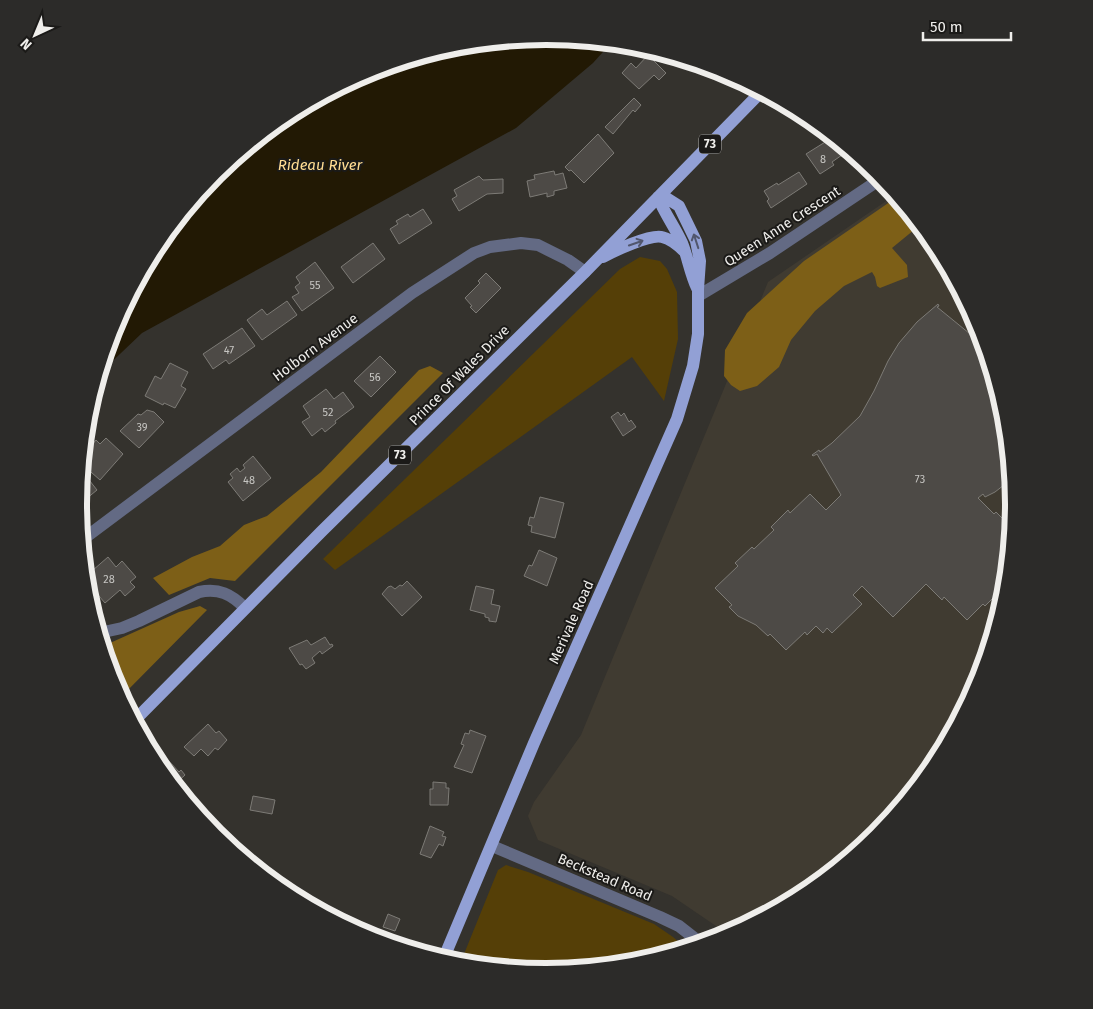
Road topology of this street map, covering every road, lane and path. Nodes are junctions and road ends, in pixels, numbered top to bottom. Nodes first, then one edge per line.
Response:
1 (757, 96) edge
2 (874, 183) edge
3 (658, 197) junction
4 (685, 252) junction
5 (589, 268) junction
6 (698, 293) junction
7 (88, 535) edge
8 (245, 608) junction
9 (105, 631) edge
10 (139, 716) edge
11 (492, 846) junction
12 (696, 939) edge
13 (446, 952) edge

1 - 3 main road, Prince Of Wales Drive / 73
2 - 6 street, Queen Anne Crescent
3 - 4 main road, Merivale Road
3 - 5 main road, Prince Of Wales Drive / 73
6 -> 3 main road, Merivale Road
5 -> 4 main road
4 - 6 main road, Merivale Road
5 - 7 street, Holborn Avenue
5 - 8 main road, Prince Of Wales Drive / 73
6 - 11 main road, Merivale Road
8 - 9 street
8 - 10 main road, Prince Of Wales Drive / 73
11 - 12 street, Beckstead Road
11 - 13 main road, Merivale Road

